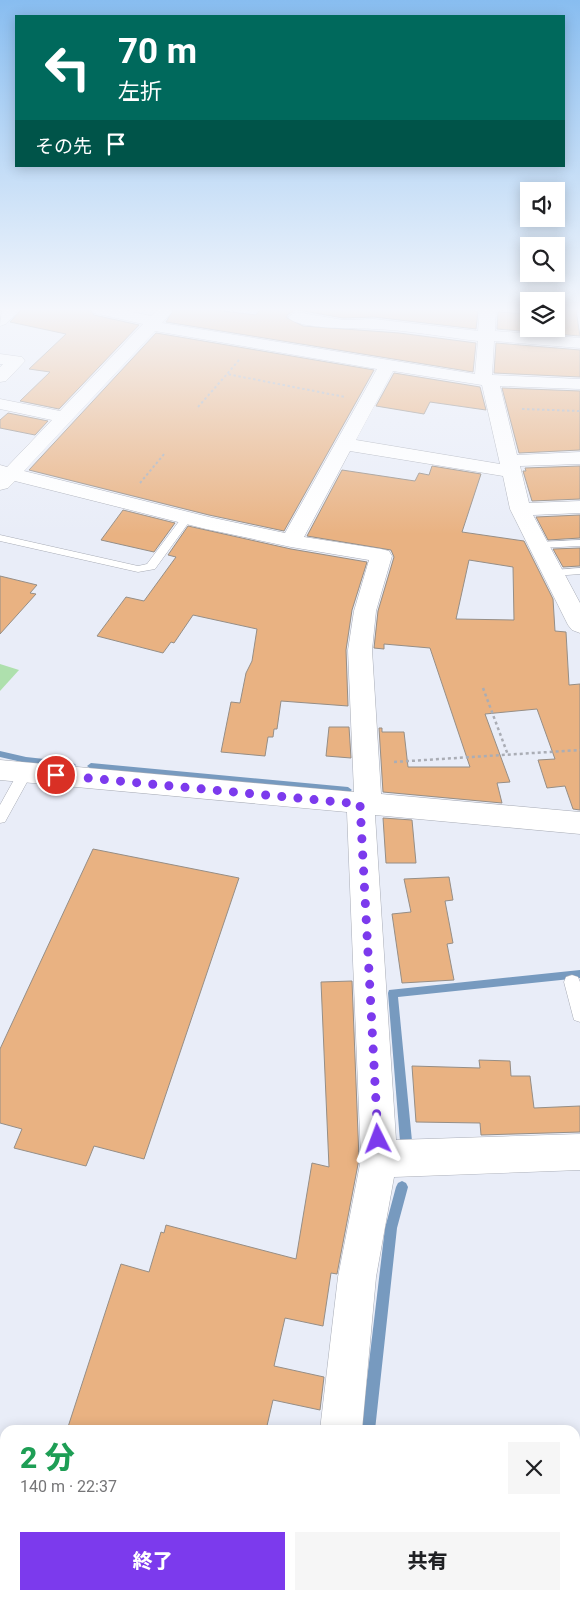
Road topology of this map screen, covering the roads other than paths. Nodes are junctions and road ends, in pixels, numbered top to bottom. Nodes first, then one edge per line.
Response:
1 (95, 385) edge
2 (377, 385) edge
3 (488, 385) edge
4 (0, 404) edge
5 (65, 417) junction
6 (345, 444) junction
7 (580, 458) edge
8 (510, 466) junction
9 (4, 477) edge
10 (580, 507) edge
11 (520, 509) junction
12 (188, 518) junction
13 (0, 538) edge
14 (291, 541) junction
15 (580, 543) edge
16 (540, 545) junction
17 (580, 571) edge
18 (554, 572) junction
19 (580, 625) edge
20 (13, 771) edge
21 (364, 805) junction
22 (0, 818) edge
23 (580, 823) edge
24 (572, 982) dead end
25 (580, 1015) edge
26 (580, 1152) edge
27 (379, 1158) junction
28 (342, 1425) edge

1 - 5 street
2 - 6 street
3 - 8 street
4 - 5 street
5 - 9 street
6 - 8 street
6 - 14 street
7 - 8 street
8 - 11 street
9 - 12 street
10 - 11 street
11 - 16 street
12 - 13 lane
12 - 14 street
14 - 21 street
15 - 16 lane
16 - 18 street
17 - 18 lane
18 - 19 street
20 - 21 street
20 - 22 lane
21 - 23 street
21 - 27 street
24 - 25 lane
26 - 27 street
27 - 28 street

